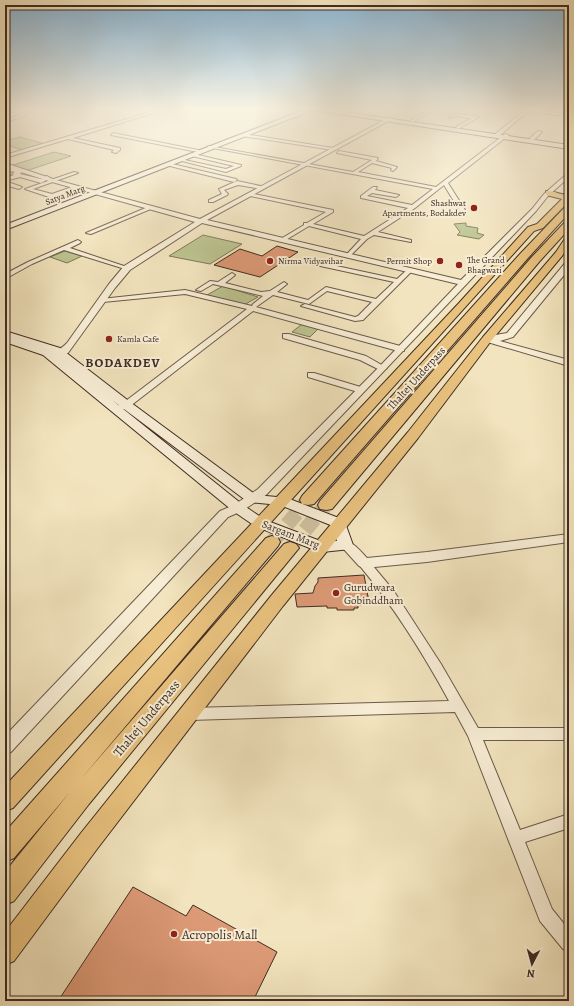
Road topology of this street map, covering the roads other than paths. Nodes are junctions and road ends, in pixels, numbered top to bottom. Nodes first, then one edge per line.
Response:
1 (191, 155) edge
2 (192, 155) edge
3 (201, 155) edge
4 (255, 155) edge
5 (327, 155) edge
6 (356, 155) edge
7 (480, 155) edge
8 (209, 158) junction
9 (180, 160) junction
10 (372, 162) junction
11 (168, 164) junction
12 (196, 164) junction
13 (306, 164) junction
14 (5, 166) edge
15 (394, 170) dead end
16 (19, 172) junction
17 (76, 172) dead end
18 (354, 173) junction
19 (569, 174) edge
20 (7, 178) edge
21 (234, 180) dead end
22 (50, 181) junction
23 (444, 182) junction
24 (5, 183) edge
25 (28, 185) dead end
26 (19, 187) dead end
27 (262, 187) junction
28 (436, 188) junction
29 (72, 189) dead end
30 (94, 192) junction
31 (549, 193) junction
32 (249, 195) junction
33 (396, 195) dead end
34 (211, 201) dead end
35 (568, 201) edge
36 (413, 207) junction
37 (150, 208) junction
38 (462, 210) dead end
39 (201, 221) junction
40 (306, 224) junction
41 (540, 226) junction
42 (5, 227) edge
43 (89, 233) dead end
44 (375, 233) junction
45 (569, 234) edge
46 (365, 238) junction
47 (282, 240) junction
48 (409, 240) dead end
49 (78, 242) dead end
50 (64, 248) junction
51 (349, 255) junction
52 (529, 258) junction
53 (304, 261) dead end
54 (569, 264) edge
55 (127, 268) junction
56 (410, 270) junction
57 (232, 275) dead end
58 (5, 276) edge
59 (399, 281) junction
60 (463, 283) junction
61 (219, 284) junction
62 (284, 284) dead end
63 (199, 290) dead end
64 (272, 293) junction
65 (103, 300) junction
66 (377, 301) junction
67 (305, 306) junction
68 (254, 307) junction
69 (5, 334) edge
70 (286, 336) dead end
71 (487, 339) junction
72 (5, 340) edge
73 (401, 349) junction
74 (56, 355) junction
75 (569, 363) edge
76 (383, 368) junction
77 (311, 375) dead end
78 (361, 390) junction
79 (121, 407) junction
80 (253, 499) junction
81 (308, 500) tunnel mouth
82 (282, 501) junction
83 (326, 505) tunnel mouth
84 (238, 508) junction
85 (260, 523) junction
86 (339, 523) junction
87 (569, 538) edge
88 (346, 544) junction
89 (322, 547) junction
90 (364, 563) junction
91 (459, 706) junction
92 (190, 714) junction
93 (474, 734) junction
94 (569, 734) edge
95 (5, 747) edge
96 (5, 801) edge
97 (569, 821) edge
98 (516, 838) junction
99 (5, 850) edge
100 (5, 892) edge
101 (569, 943) edge
102 (5, 952) edge

1 - 30 main road, Satya Marg
2 - 9 main road, Satya Marg
3 - 8 street
4 - 13 street
5 - 13 street
6 - 10 street
7 - 23 street
8 - 12 street
8 - 12 street
9 - 11 main road, Satya Marg
9 - 12 street
10 - 15 street
10 - 18 street
11 - 21 street
11 - 30 main road, Satya Marg
13 - 18 street
13 - 27 street
14 - 16 street
16 - 20 street
16 - 22 street
16 - 22 street
17 - 22 street
18 - 28 street
19 - 31 street
22 - 25 street
22 - 29 street
22 - 30 street
23 - 28 street
23 - 38 street
24 - 26 street
27 - 32 street
27 - 34 street
28 - 36 street
30 - 37 street
30 - 42 main road, Satya Marg
31 - 35 main road
31 - 60 street
32 - 39 street
32 - 40 street
33 - 36 street
35 - 41 main road
35 - 52 highway
36 - 44 street
37 - 39 street
37 - 43 street
39 - 47 street
39 - 55 street
40 - 46 street
40 - 47 street
41 - 52 main road
41 - 82 main road
44 - 46 street
44 - 48 street
45 - 52 highway
45 - 52 main road
45 - 71 main road
46 - 51 street
47 - 51 street
49 - 50 street
50 - 55 street
50 - 58 street
51 - 56 street
52 - 81 highway, Thaltej Underpass
52 - 83 highway, Thaltej Underpass
53 - 59 street
54 - 71 street
55 - 65 street
56 - 59 street
56 - 60 street
57 - 61 street
59 - 66 street
60 - 73 street
61 - 63 street
61 - 64 street
62 - 64 street
64 - 67 street
64 - 68 street
65 - 68 street
65 - 74 street
66 - 67 street
66 - 67 street
68 - 73 street
68 - 79 street
69 - 74 main road, Sargam Marg
70 - 76 street
71 - 75 street
71 - 86 main road
72 - 74 main road, Sargam Marg
73 - 76 street
74 - 79 main road, Sargam Marg
76 - 78 street
77 - 78 street
78 - 80 street
79 - 80 main road, Sargam Marg
79 - 84 main road, Sargam Marg
80 - 82 main road
80 - 84 street
82 - 85 main road
82 - 86 main road
84 - 85 main road, Sargam Marg
84 - 95 street
85 - 89 main road, Sargam Marg
85 - 96 main road
86 - 88 main road
86 - 89 main road
87 - 90 street
88 - 89 main road, Sargam Marg
88 - 90 street
89 - 92 main road
90 - 91 street
91 - 92 street
91 - 93 street
92 - 102 main road
93 - 94 street
93 - 98 street
97 - 98 street
98 - 101 street
99 - 100 highway, Thaltej Underpass

